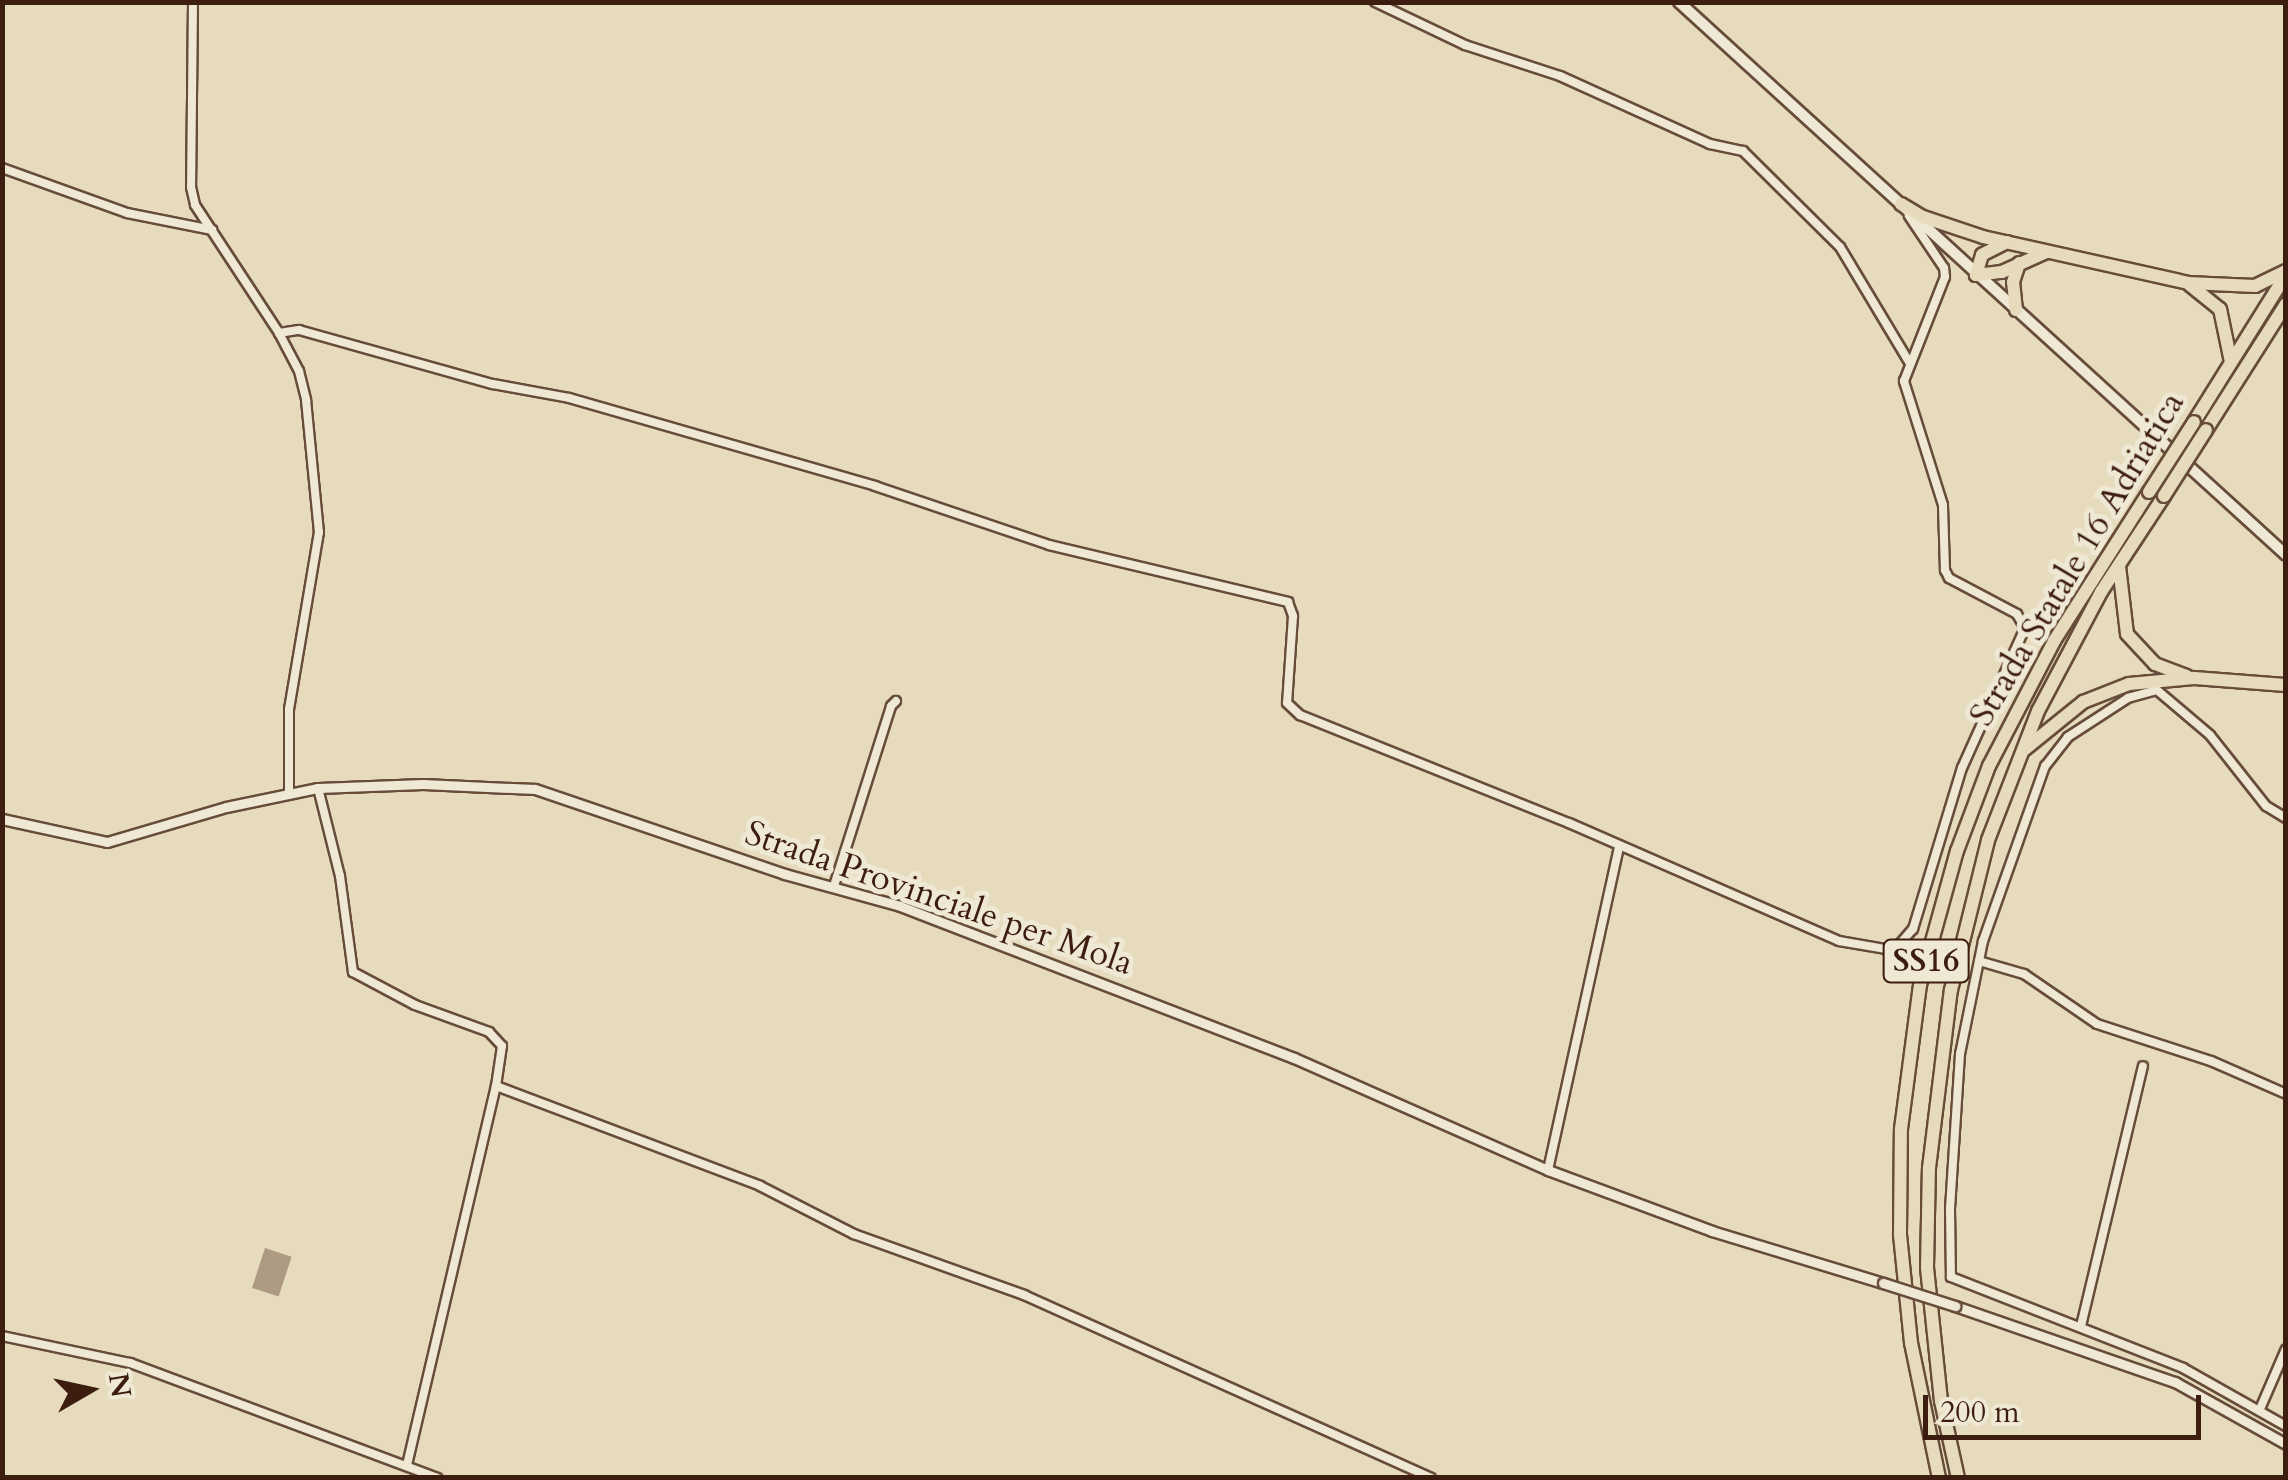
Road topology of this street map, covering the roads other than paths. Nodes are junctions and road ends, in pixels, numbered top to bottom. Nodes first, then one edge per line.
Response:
1 (193, 2) edge
2 (1375, 2) edge
3 (1679, 2) edge
4 (2, 168) edge
5 (1902, 204) junction
6 (212, 230) junction
7 (2010, 242) junction
8 (2048, 251) junction
9 (2019, 262) junction
10 (2286, 273) edge
11 (1976, 275) junction
12 (2188, 283) junction
13 (2286, 304) edge
14 (2016, 310) junction
15 (279, 333) junction
16 (1909, 362) junction
17 (2231, 362) junction
18 (2200, 426) junction
19 (2286, 555) edge
20 (2118, 564) junction
21 (2194, 678) junction
22 (2286, 685) edge
23 (896, 701) dead end
24 (2020, 754) junction
25 (318, 788) junction
26 (290, 792) junction
27 (2286, 818) edge
28 (2, 819) edge
29 (1619, 846) junction
30 (834, 886) junction
31 (1978, 961) junction
32 (2143, 1066) dead end
33 (496, 1086) junction
34 (2286, 1094) edge
35 (1548, 1170) junction
36 (2080, 1326) junction
37 (2, 1336) edge
38 (2286, 1349) edge
39 (2260, 1409) junction
40 (2286, 1426) edge
41 (2286, 1444) edge
42 (407, 1466) junction
43 (438, 1478) edge
44 (1431, 1478) edge
45 (1938, 1478) edge
46 (1958, 1478) edge

1 - 6 street
2 - 16 street
3 - 5 main road
4 - 6 street
5 - 7 highway
5 - 11 main road
5 - 16 street
6 - 15 street
7 - 8 highway
7 - 11 highway
8 - 9 highway
8 - 12 highway
9 - 11 highway
9 - 14 highway
10 - 12 highway
10 - 17 highway, Strada Statale 16 Adriatica / SS16
11 - 14 main road
12 - 17 highway
13 - 18 highway, Strada Statale 16 Adriatica / SS16
14 - 19 main road
15 - 26 street
15 - 29 street
16 - 29 street
17 - 18 highway, Strada Statale 16 Adriatica / SS16
18 - 20 highway, Strada Statale 16 Adriatica / SS16, bridge
18 - 45 highway, Strada Statale 16 Adriatica / SS16, bridge
20 - 21 highway
20 - 24 highway, Strada Statale 16 Adriatica / SS16
21 - 22 highway
21 - 24 highway
23 - 30 street
24 - 46 highway, Strada Statale 16 Adriatica / SS16
25 - 26 street, Strada Provinciale per Mola
25 - 30 street, Strada Provinciale per Mola
25 - 33 street
26 - 28 street, Strada Provinciale per Mola
27 - 31 street
29 - 35 street
30 - 35 street, Strada Provinciale per Mola
31 - 34 street
31 - 36 street
32 - 36 street
33 - 42 street
33 - 44 street
35 - 41 street, Strada Provinciale per Mola, bridge
36 - 39 street
37 - 42 street
38 - 39 street
39 - 40 street
42 - 43 street

